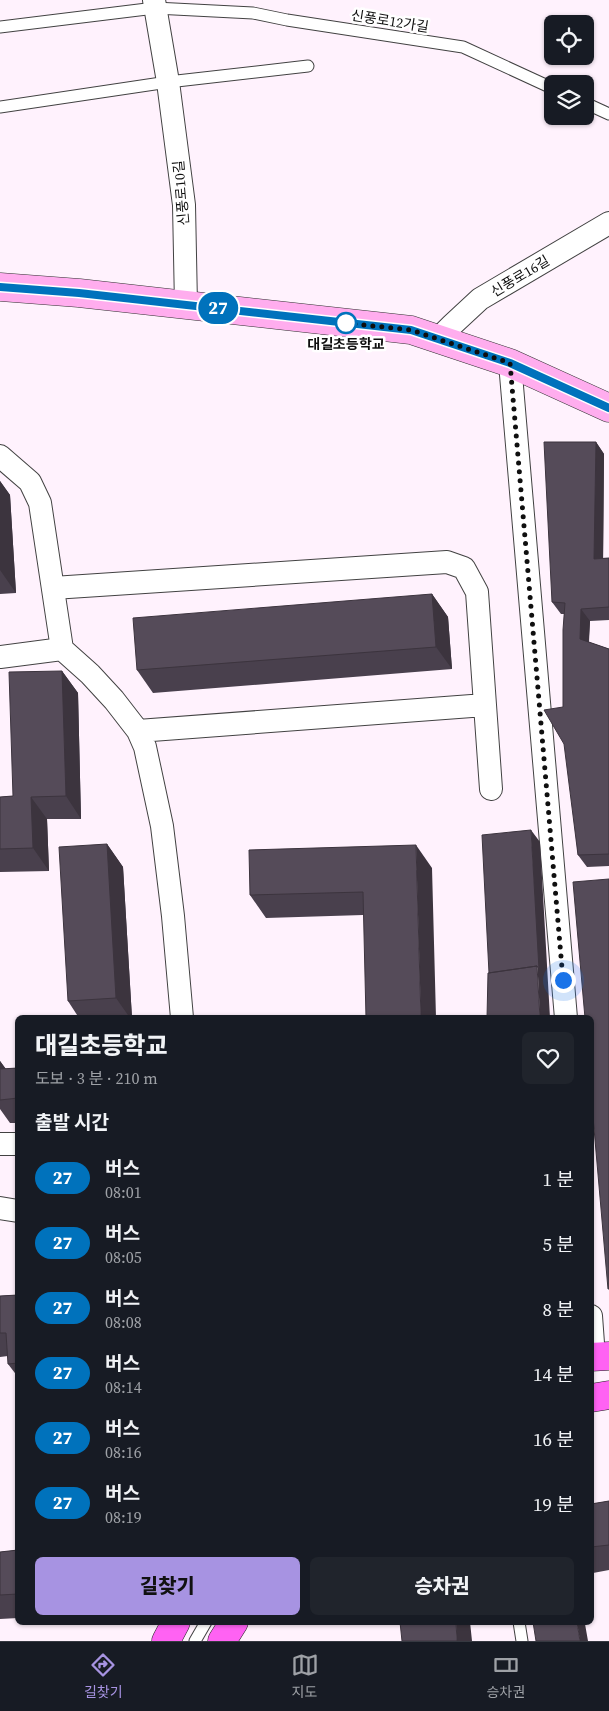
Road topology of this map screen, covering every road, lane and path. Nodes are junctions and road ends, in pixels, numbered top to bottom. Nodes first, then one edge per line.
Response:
1 (154, 4) edge
2 (0, 27) edge
3 (308, 66) dead end
4 (168, 82) junction
5 (544, 84) edge
6 (0, 107) edge
7 (594, 107) edge
8 (609, 114) edge
9 (609, 223) edge
10 (0, 287) edge
11 (186, 305) junction
12 (438, 339) junction
13 (510, 363) junction
14 (609, 408) edge
15 (0, 456) edge
16 (53, 588) junction
17 (62, 649) junction
18 (0, 657) edge
19 (485, 705) junction
20 (138, 731) junction
21 (491, 789) dead end
22 (182, 1015) edge
23 (566, 1015) edge
24 (0, 1144) edge
25 (15, 1144) edge
26 (0, 1208) edge
27 (15, 1210) edge
28 (594, 1334) edge
29 (598, 1357) edge
30 (609, 1395) edge
31 (594, 1398) edge
32 (174, 1625) edge
33 (204, 1625) edge
34 (232, 1625) edge
35 (519, 1625) edge
36 (166, 1641) edge
37 (195, 1641) edge
38 (222, 1641) edge
39 (522, 1641) edge

1 - 2 lane
1 - 4 street, 신풍로10길
1 - 5 lane, 신풍로12가길
3 - 4 lane
4 - 6 lane
4 - 11 street, 신풍로10길
7 - 8 lane
9 - 12 street, 신풍로16길
10 - 11 main road
11 - 12 main road
12 - 13 main road
13 - 14 main road
13 - 23 street
15 - 16 street
16 - 17 street
16 - 19 street
17 - 18 street
17 - 20 street
19 - 20 street
19 - 21 street
20 - 22 street
24 - 25 street
26 - 27 street
28 - 29 street
30 - 31 main road
32 - 36 main road
33 - 37 lane
34 - 38 main road
35 - 39 lane

